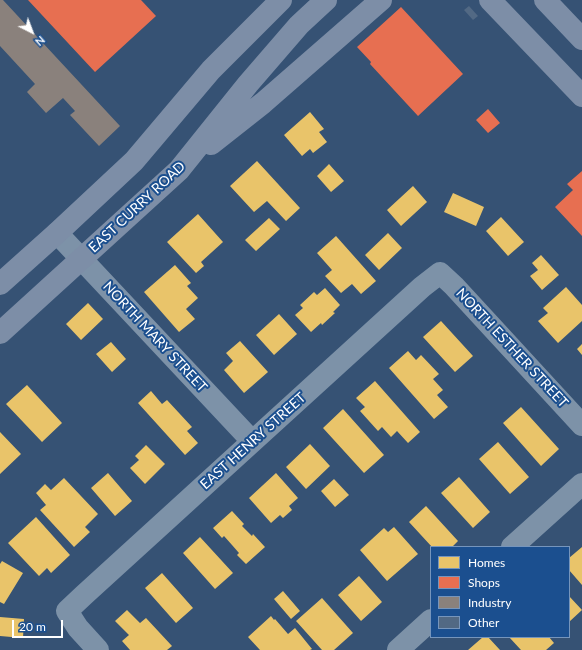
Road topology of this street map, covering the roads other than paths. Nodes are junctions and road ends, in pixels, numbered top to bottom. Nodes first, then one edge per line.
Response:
1 (281, 0) edge
2 (326, 0) edge
3 (381, 0) edge
4 (490, 0) edge
5 (546, 0) edge
6 (582, 39) edge
7 (582, 96) edge
8 (179, 170) junction
9 (57, 233) junction
10 (82, 259) junction
11 (440, 274) joint
12 (0, 284) edge
13 (0, 333) edge
14 (582, 425) edge
15 (252, 441) junction
16 (582, 484) edge
17 (513, 546) edge
18 (430, 621) edge
19 (98, 650) edge
20 (398, 650) edge

1 - 9 main road
2 - 8 main road, EAST CURRY ROAD
3 - 8 main road
4 - 7 main road
5 - 6 main road
8 - 10 main road, EAST CURRY ROAD
9 - 10 street, NORTH MARY STREET
9 - 12 main road
10 - 13 main road, EAST CURRY ROAD
10 - 15 street, NORTH MARY STREET
11 - 14 street, NORTH ESTHER STREET
11 - 15 street, EAST HENRY STREET
15 - 19 street, EAST HENRY STREET
16 - 17 street
18 - 20 street

